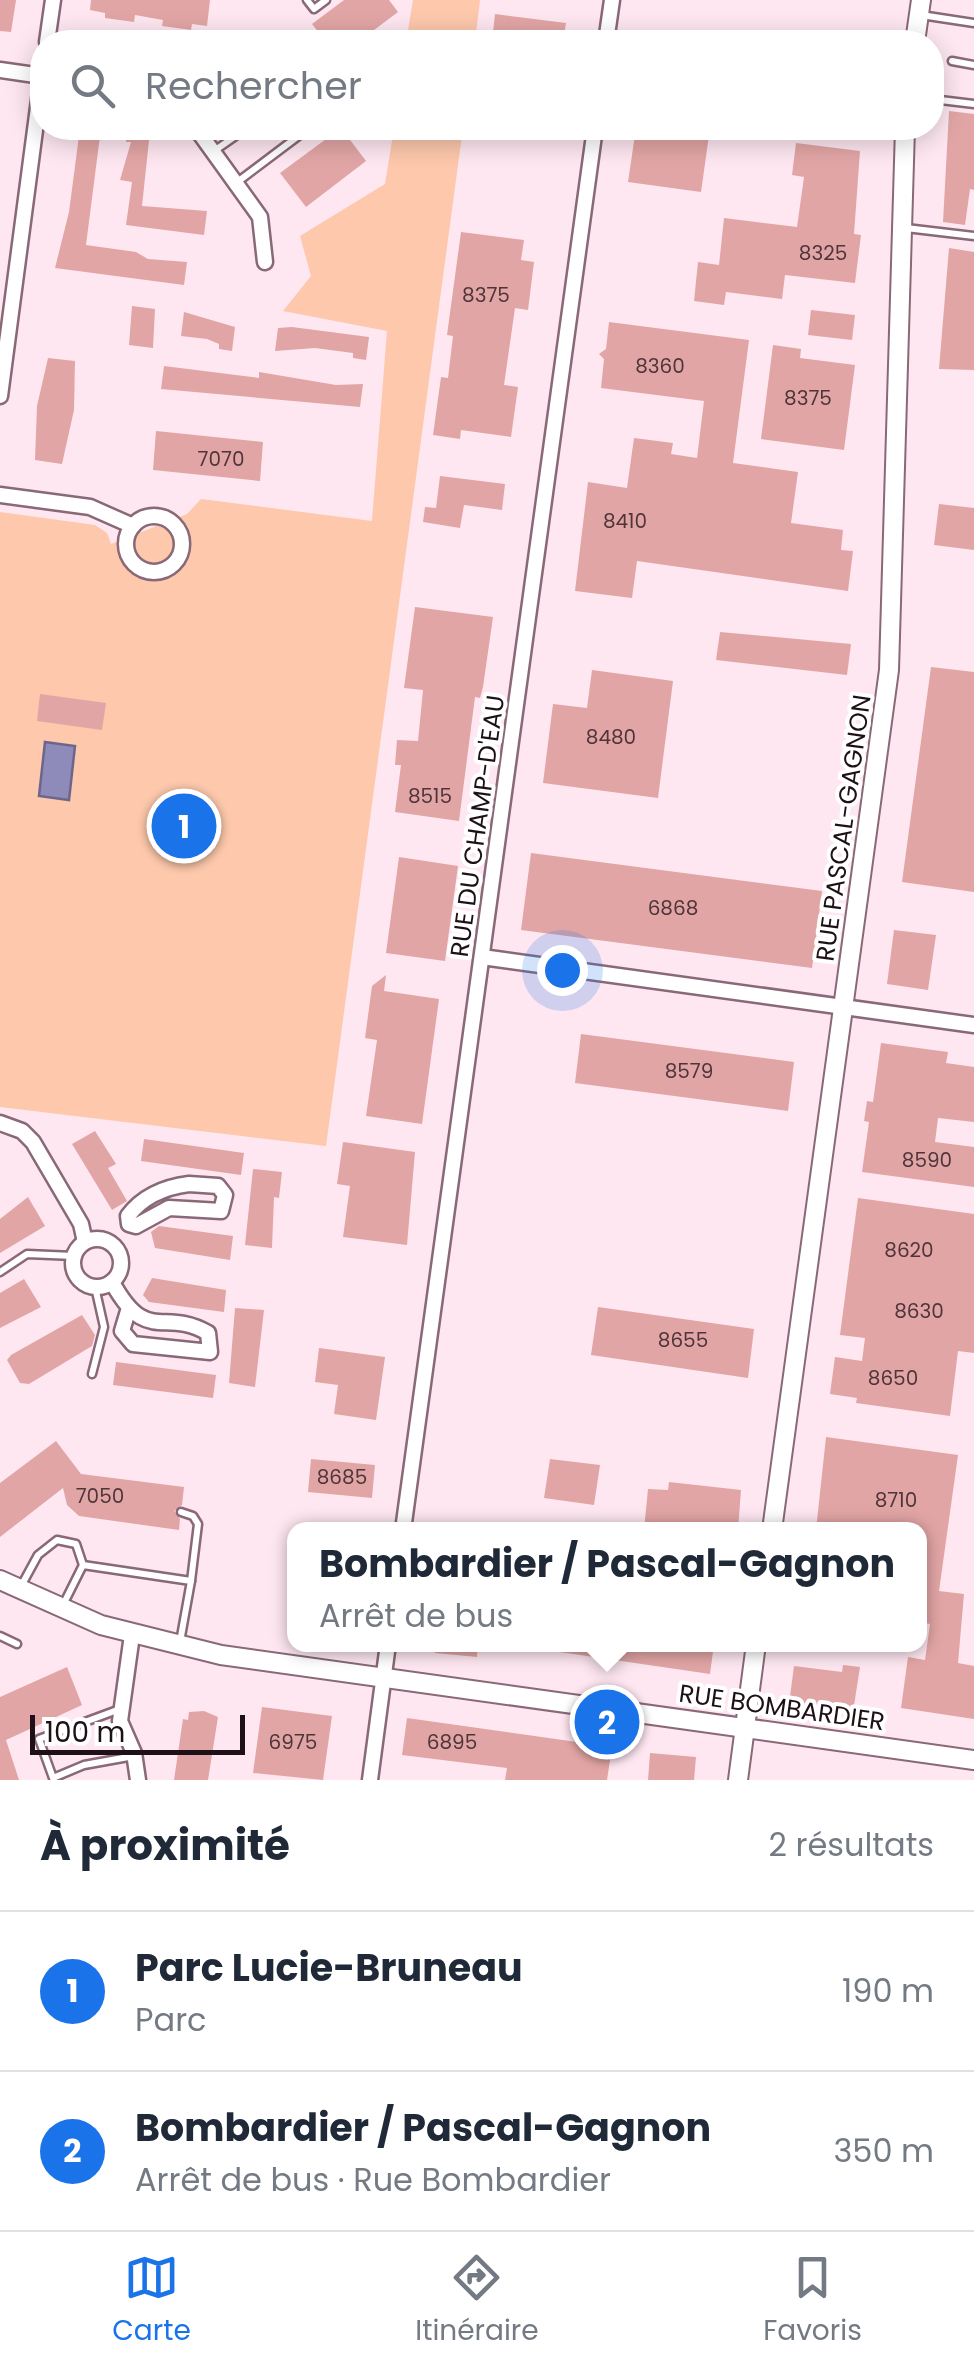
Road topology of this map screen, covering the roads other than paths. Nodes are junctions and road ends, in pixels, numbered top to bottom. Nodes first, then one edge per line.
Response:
1 (53, 0) edge
2 (307, 0) edge
3 (326, 0) edge
4 (612, 0) edge
5 (920, 7) edge
6 (974, 23) edge
7 (49, 30) edge
8 (608, 30) edge
9 (952, 62) dead end
10 (974, 64) edge
11 (0, 70) edge
12 (30, 74) edge
13 (944, 100) edge
14 (974, 104) edge
15 (34, 140) edge
16 (204, 140) edge
17 (230, 140) edge
18 (293, 140) edge
19 (593, 140) edge
20 (905, 140) edge
21 (213, 152) junction
22 (236, 183) junction
23 (902, 228) junction
24 (974, 236) edge
25 (265, 262) dead end
26 (0, 396) edge
27 (0, 495) edge
28 (133, 526) junction
29 (482, 957) junction
30 (845, 1006) junction
31 (974, 1025) edge
32 (0, 1123) edge
33 (130, 1224) junction
34 (85, 1242) junction
35 (113, 1245) junction
36 (74, 1256) junction
37 (0, 1272) edge
38 (112, 1282) junction
39 (95, 1287) junction
40 (128, 1311) junction
41 (92, 1374) dead end
42 (181, 1512) dead end
43 (404, 1522) edge
44 (773, 1522) edge
45 (83, 1565) junction
46 (0, 1580) edge
47 (190, 1581) junction
48 (19, 1590) junction
49 (62, 1608) junction
50 (132, 1634) junction
51 (0, 1636) edge
52 (16, 1644) dead end
53 (179, 1646) junction
54 (387, 1652) edge
55 (755, 1652) edge
56 (384, 1678) junction
57 (120, 1709) junction
58 (745, 1728) junction
59 (136, 1756) junction
60 (974, 1760) edge
61 (138, 1780) edge
62 (370, 1780) edge
63 (738, 1780) edge

1 - 7 street
2 - 3 lane
4 - 8 street
5 - 6 lane
9 - 10 lane
11 - 12 street
13 - 14 lane
15 - 26 street
16 - 21 street
17 - 21 lane
18 - 22 lane
19 - 29 street, RUE DU CHAMP-D'EAU
20 - 23 street, RUE PASCAL-GAGNON
21 - 22 street
22 - 25 street
23 - 24 lane
23 - 30 street, RUE PASCAL-GAGNON
27 - 28 street
28 - 28 street
29 - 30 street
29 - 43 street, RUE DU CHAMP-D'EAU
30 - 31 street
30 - 44 street, RUE PASCAL-GAGNON
32 - 34 street
33 - 33 street
33 - 35 street
34 - 35 street
34 - 36 street
35 - 38 street
36 - 37 lane
36 - 39 street
38 - 39 street
38 - 40 street
39 - 41 lane
40 - 40 street
42 - 47 lane
45 - 47 lane
45 - 48 lane
45 - 49 lane
46 - 48 street, RUE BOMBARDIER
47 - 53 lane
48 - 49 street, RUE BOMBARDIER
49 - 50 street, RUE BOMBARDIER
50 - 53 street, RUE BOMBARDIER
50 - 57 street
51 - 52 lane
53 - 56 street, RUE BOMBARDIER
54 - 56 street
55 - 58 street
56 - 58 street, RUE BOMBARDIER
56 - 62 street
57 - 59 street
57 - 59 lane
58 - 60 street, RUE BOMBARDIER
58 - 63 street
59 - 61 street

